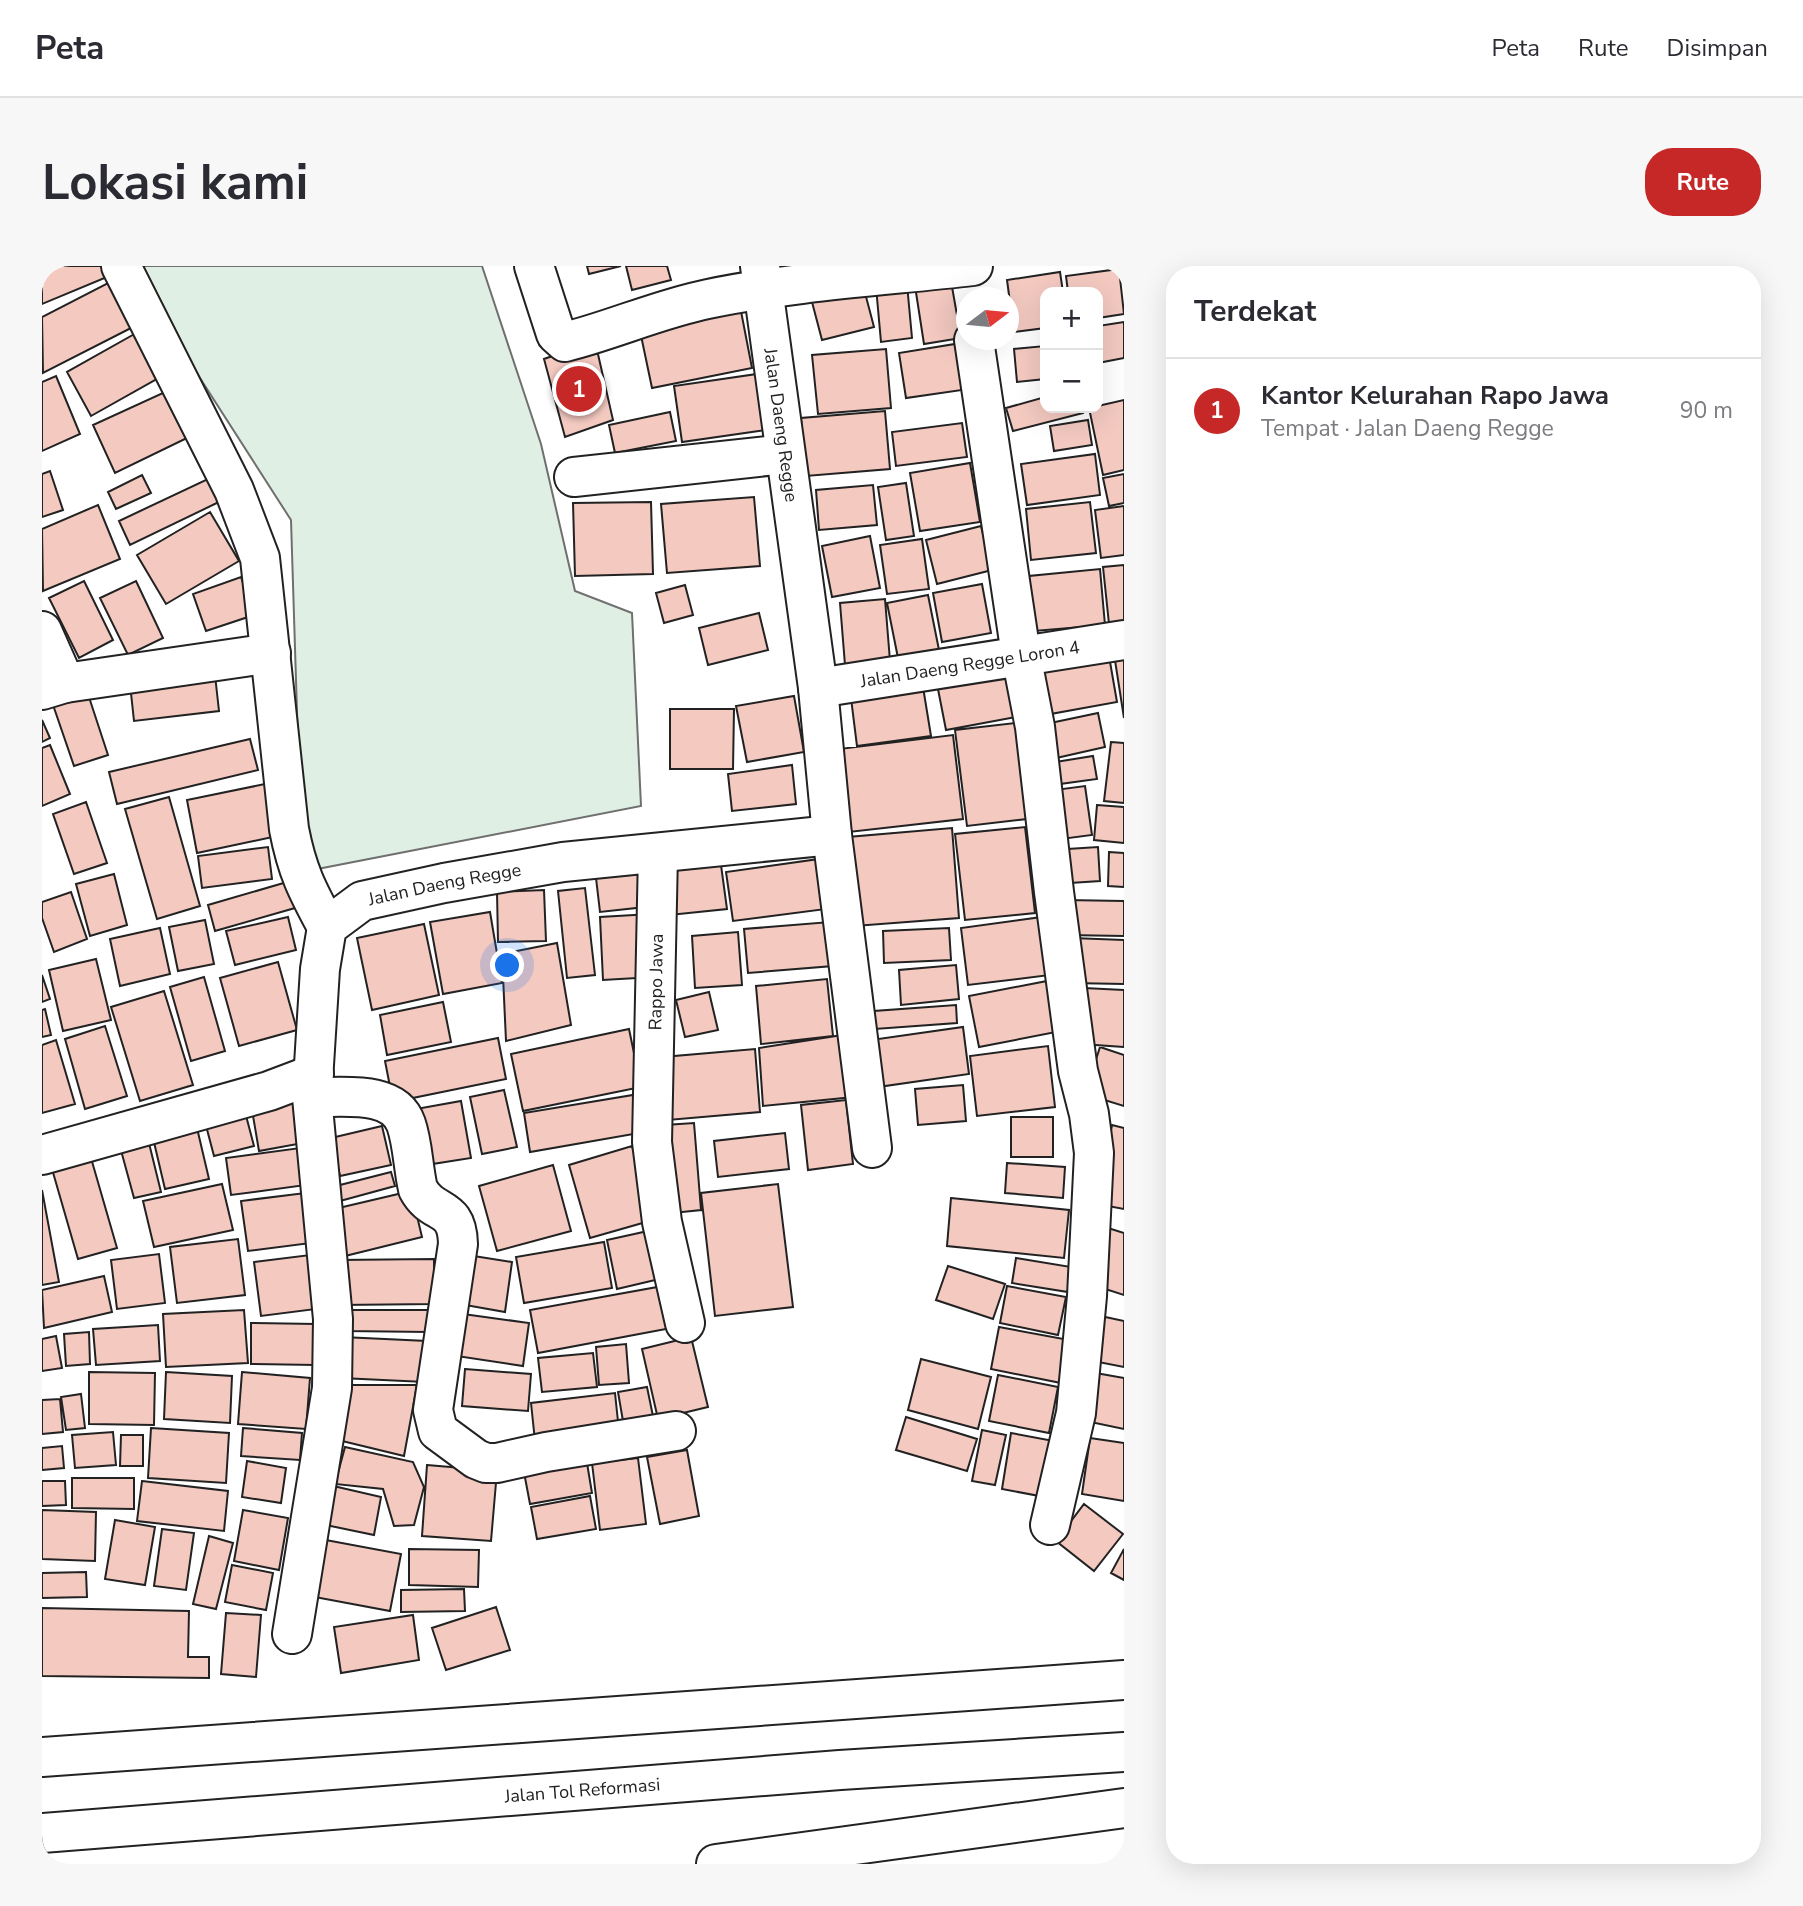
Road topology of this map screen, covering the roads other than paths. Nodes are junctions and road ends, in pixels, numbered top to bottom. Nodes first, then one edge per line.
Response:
1 (121, 266) edge
2 (534, 266) edge
3 (966, 274) edge
4 (761, 278) edge
5 (975, 350) edge
6 (785, 454) junction
7 (574, 477) dead end
8 (42, 631) edge
9 (1124, 640) edge
10 (271, 653) junction
11 (1021, 655) junction
12 (53, 686) edge
13 (818, 688) junction
14 (832, 835) junction
15 (658, 853) junction
16 (327, 927) junction
17 (313, 1085) junction
18 (1107, 1118) edge
19 (872, 1148) dead end
20 (42, 1155) edge
21 (685, 1323) dead end
22 (676, 1431) dead end
23 (1051, 1525) dead end
24 (292, 1634) dead end
25 (1124, 1680) edge
26 (1124, 1752) edge
27 (42, 1758) edge
28 (1124, 1808) edge
29 (42, 1833) edge
30 (716, 1864) edge

1 - 10 main road
2 - 4 main road
3 - 4 main road
4 - 6 main road, Jalan Daeng Regge
5 - 11 main road
6 - 7 main road
6 - 13 main road, Jalan Daeng Regge
8 - 12 main road
9 - 11 main road, Jalan Daeng Regge Loron 4
10 - 12 main road
10 - 16 main road
11 - 13 main road, Jalan Daeng Regge Loron 4
11 - 18 main road
13 - 14 main road, Jalan Daeng Regge
14 - 15 main road, Jalan Daeng Regge
14 - 19 main road, Jalan Daeng Regge
15 - 16 main road, Jalan Daeng Regge
15 - 21 main road, Rappo Jawa
16 - 17 main road
17 - 20 main road
17 - 22 main road
17 - 24 main road
18 - 23 main road
25 - 27 main road
26 - 29 main road, Jalan Tol Reformasi
28 - 30 main road

